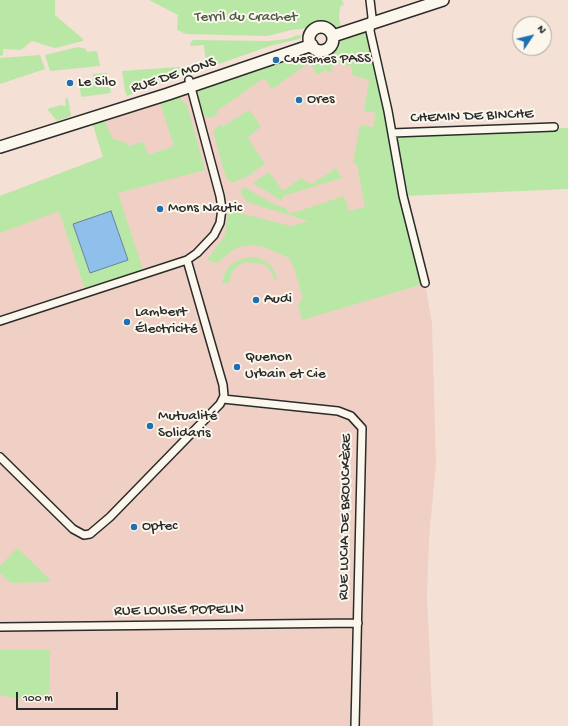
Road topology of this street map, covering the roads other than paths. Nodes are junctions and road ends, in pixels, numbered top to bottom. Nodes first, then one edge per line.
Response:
1 (370, 0) edge
2 (443, 0) edge
3 (371, 24) junction
4 (333, 36) junction
5 (311, 42) junction
6 (190, 84) junction
7 (554, 127) dead end
8 (392, 133) junction
9 (0, 147) edge
10 (187, 260) junction
11 (426, 283) dead end
12 (0, 321) edge
13 (223, 399) junction
14 (0, 457) edge
15 (358, 623) junction
16 (0, 627) edge
17 (355, 726) edge

1 - 3 street, CHEMIN DE BINCHE
2 - 3 main road
3 - 4 main road
3 - 8 street, CHEMIN DE BINCHE
4 - 5 main road
4 - 5 main road
5 - 6 main road, RUE DE MONS
6 - 9 main road, RUE DE MONS
6 - 10 street
7 - 8 street, CHEMIN DE BINCHE
8 - 11 street, CHEMIN DE BINCHE
10 - 12 street
10 - 13 street
13 - 14 street
13 - 15 street, RUE LUCIA DE BROUCKÈRE
15 - 16 street, RUE LOUISE POPELIN
15 - 17 street, RUE LUCIA DE BROUCKÈRE

